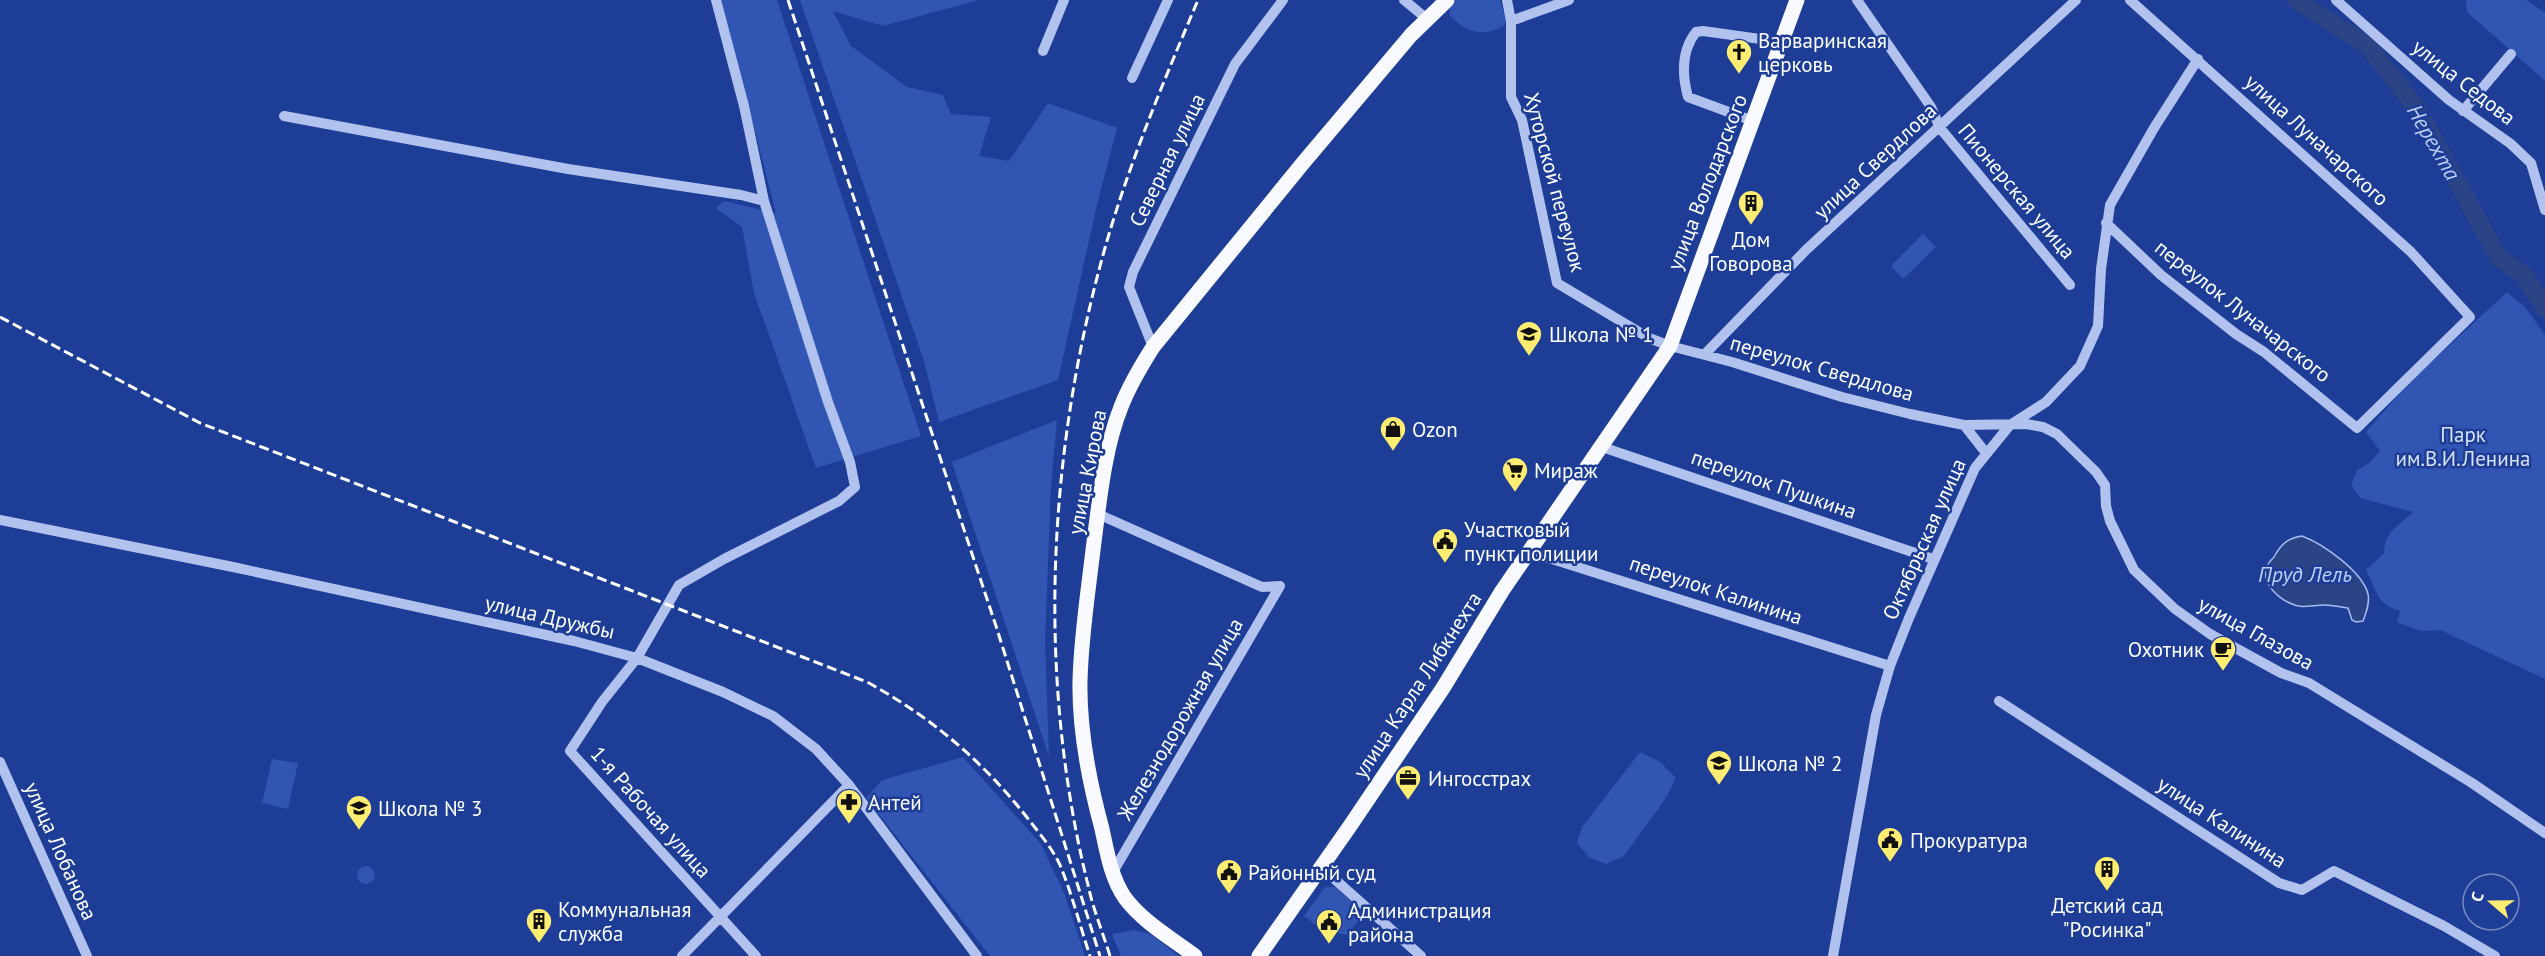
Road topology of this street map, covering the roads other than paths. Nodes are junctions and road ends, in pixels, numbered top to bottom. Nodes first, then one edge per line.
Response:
1 (716, 0) edge
2 (1064, 0) edge
3 (1168, 0) edge
4 (1283, 0) edge
5 (1404, 0) edge
6 (1447, 0) edge
7 (1507, 0) edge
8 (1569, 0) edge
9 (1797, 0) edge
10 (1857, 0) edge
11 (2076, 0) edge
12 (2130, 0) edge
13 (2336, 0) edge
14 (1427, 20) junction
15 (1511, 21) junction
16 (1782, 42) junction
17 (1043, 51) dead end
18 (2511, 54) dead end
19 (2198, 59) junction
20 (1132, 78) dead end
21 (2463, 111) junction
22 (284, 116) dead end
23 (1753, 121) junction
24 (1940, 128) junction
25 (764, 201) junction
26 (2545, 210) edge
27 (2106, 224) junction
28 (2070, 285) dead end
29 (1670, 346) junction
30 (1153, 347) junction
31 (1705, 354) junction
32 (1964, 425) junction
33 (2010, 425) junction
34 (2357, 428) joint
35 (1602, 447) junction
36 (1986, 453) junction
37 (1098, 514) junction
38 (0, 520) edge
39 (1530, 552) junction
40 (1933, 559) junction
41 (637, 658) junction
42 (1890, 666) junction
43 (1999, 700) dead end
44 (0, 762) edge
45 (2, 775) edge
46 (849, 786) junction
47 (2545, 833) edge
48 (1322, 868) junction
49 (1113, 872) junction
50 (721, 918) junction
51 (84, 955) edge
52 (681, 956) edge
53 (756, 956) edge
54 (977, 956) edge
55 (1195, 956) edge
56 (1259, 956) edge
57 (1421, 956) edge
58 (1833, 956) edge
59 (2495, 956) edge

1 - 25 street
2 - 17 street
3 - 20 street
4 - 30 street, Северная улица
5 - 14 street
6 - 14 main road, улица Кирова
7 - 15 street, Хуторской переулок
8 - 15 street
9 - 16 main road, улица Володарского
10 - 24 street, Пионерская улица
11 - 24 street, улица Свердлова
12 - 19 street, улица Луначарского
13 - 21 street, улица Седова
14 - 30 main road, улица Кирова
15 - 29 street, Хуторской переулок
16 - 23 main road, улица Володарского
16 - 23 street
18 - 21 street
19 - 27 street, Октябрьская улица
19 - 34 street, улица Луначарского
21 - 26 street, улица Седова
22 - 25 street
23 - 29 main road, улица Володарского
24 - 28 street, Пионерская улица
24 - 31 street, улица Свердлова
25 - 41 street
27 - 33 street, Октябрьская улица
27 - 34 street, переулок Луначарского
29 - 31 street, переулок Свердлова
29 - 35 main road, улица Карла Либкнехта
30 - 37 main road, улица Кирова
31 - 32 street, переулок Свердлова
32 - 33 street, переулок Свердлова
32 - 36 street
33 - 36 street, Октябрьская улица
33 - 47 street, улица Глазова
35 - 39 main road, улица Карла Либкнехта
35 - 40 street, переулок Пушкина
36 - 40 street, Октябрьская улица
37 - 49 main road, улица Кирова
37 - 49 street, Железнодорожная улица
38 - 41 street, улица Дружбы
39 - 42 street, переулок Калинина
39 - 48 main road, улица Карла Либкнехта
40 - 42 street, Октябрьская улица
41 - 46 street, улица Дружбы
41 - 50 street, 1-я Рабочая улица
42 - 58 street, Октябрьская улица
43 - 59 street, улица Калинина
44 - 45 street, улица Лобанова
45 - 51 street, улица Лобанова
46 - 50 street
46 - 54 street, улица Дружбы
48 - 56 main road, улица Карла Либкнехта
48 - 57 street
49 - 55 main road, улица Кирова
50 - 52 street
50 - 53 street, 1-я Рабочая улица

